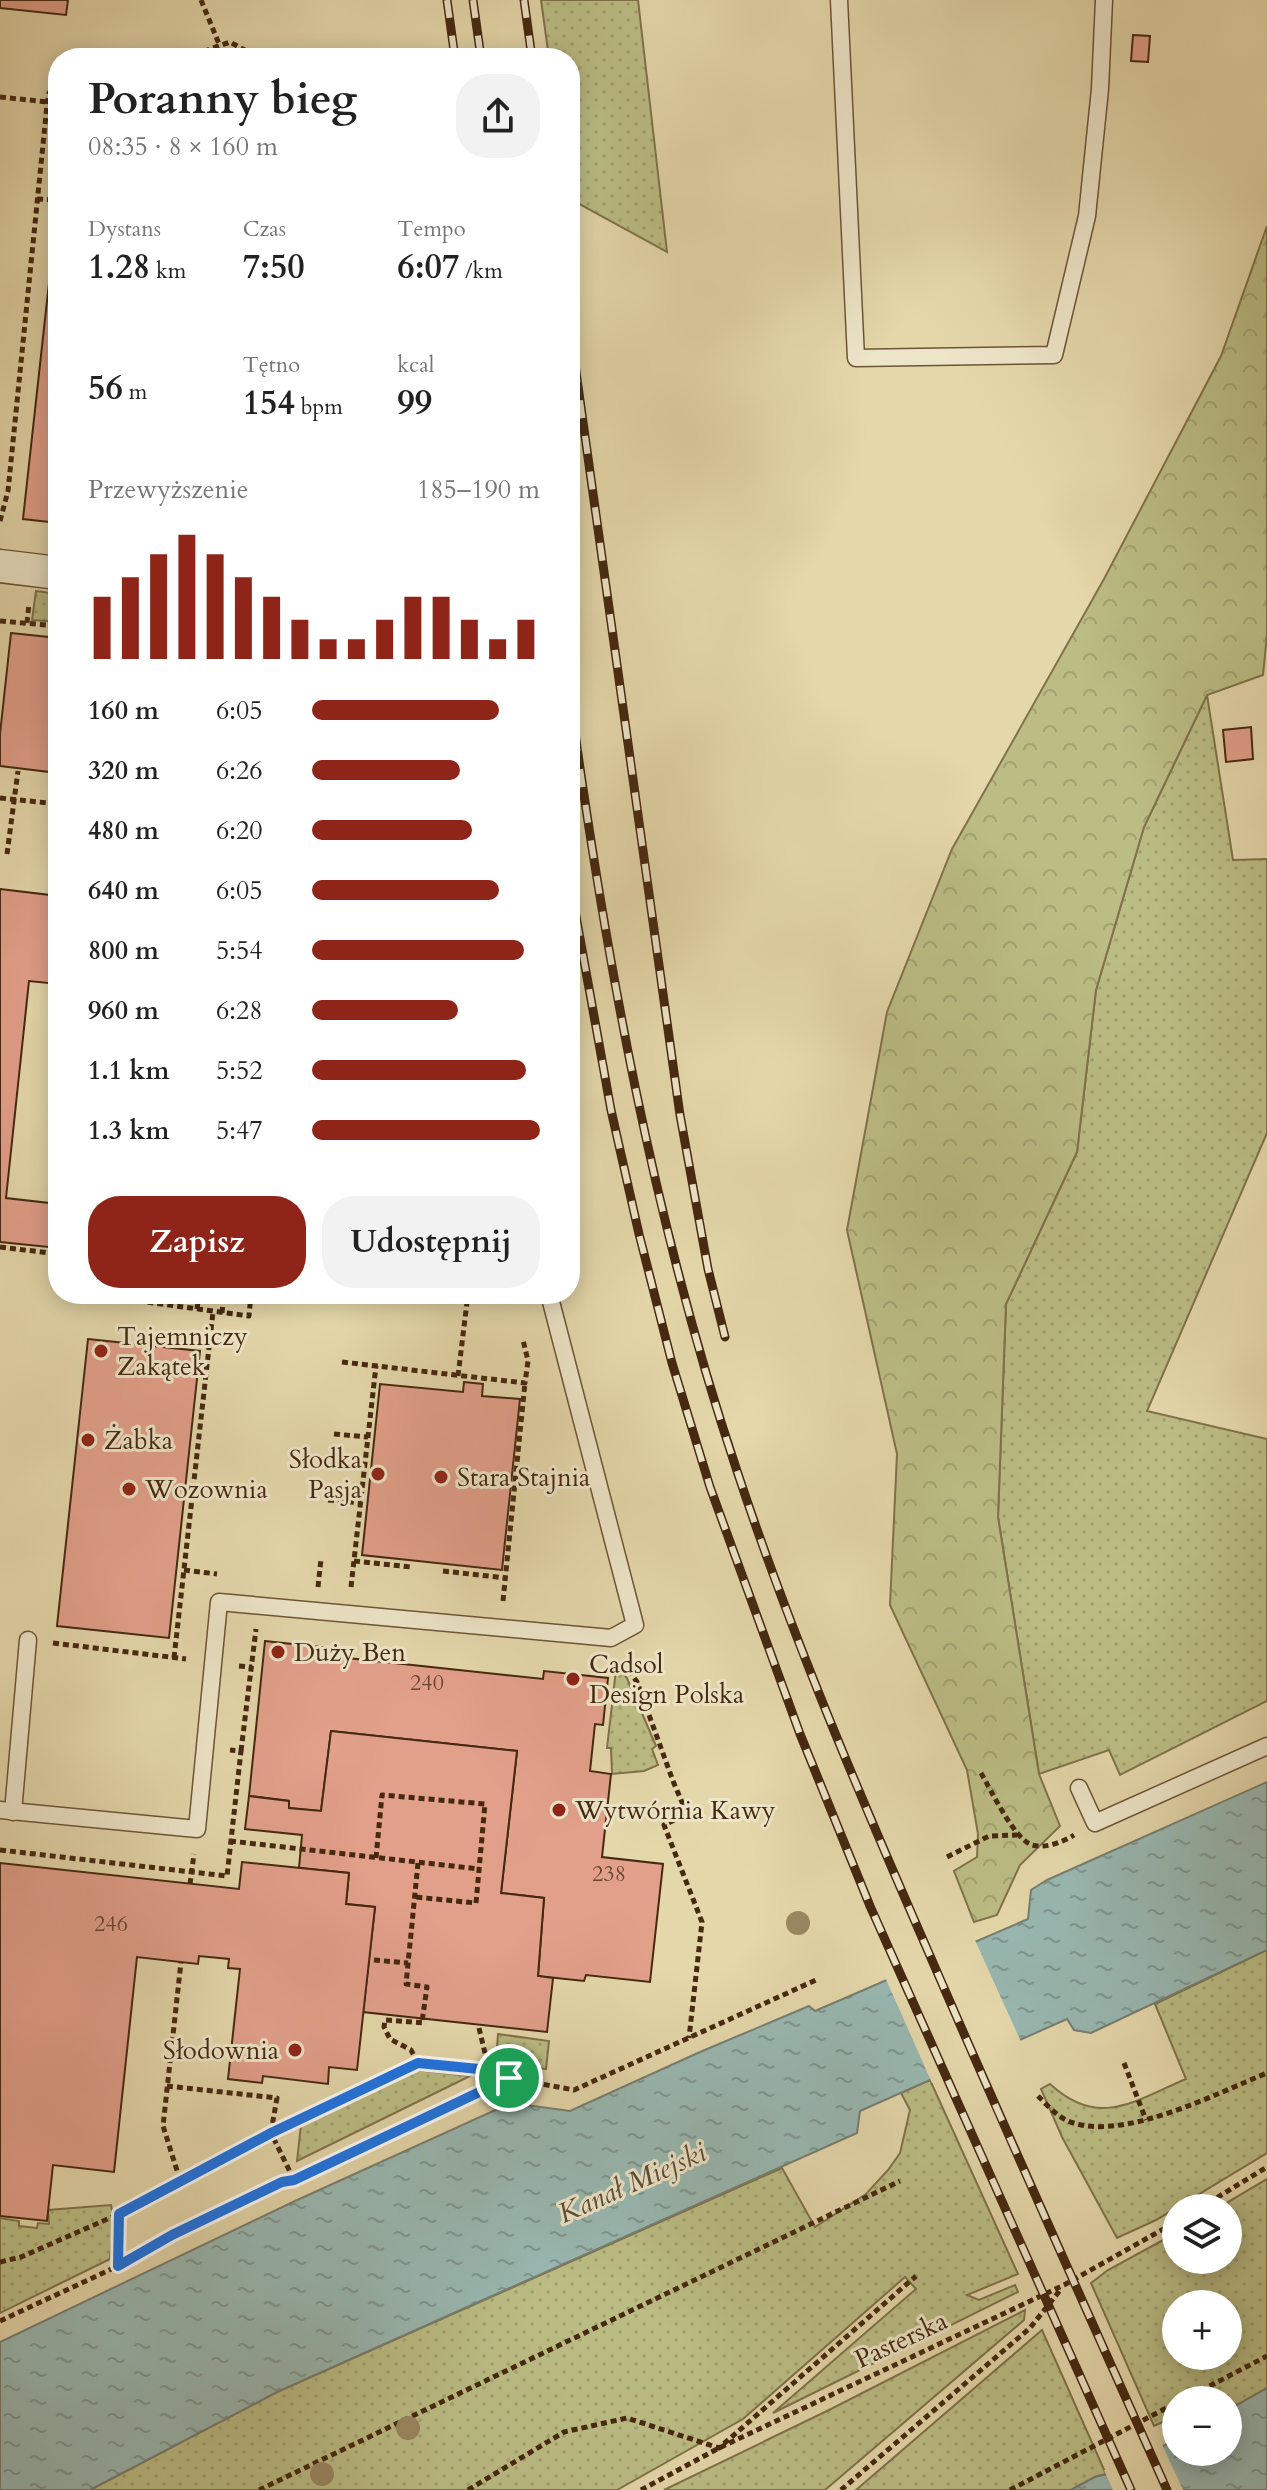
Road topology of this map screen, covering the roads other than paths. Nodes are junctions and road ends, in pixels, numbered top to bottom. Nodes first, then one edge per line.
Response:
1 (839, 0) edge
2 (1104, 0) edge
3 (0, 566) edge
4 (48, 572) edge
5 (552, 1304) edge
6 (28, 1640) road end
7 (1267, 1746) edge
8 (1079, 1788) dead end
9 (6, 1811) edge

1 - 2 lane
3 - 4 street
5 - 9 lane
6 - 9 lane
7 - 8 lane

